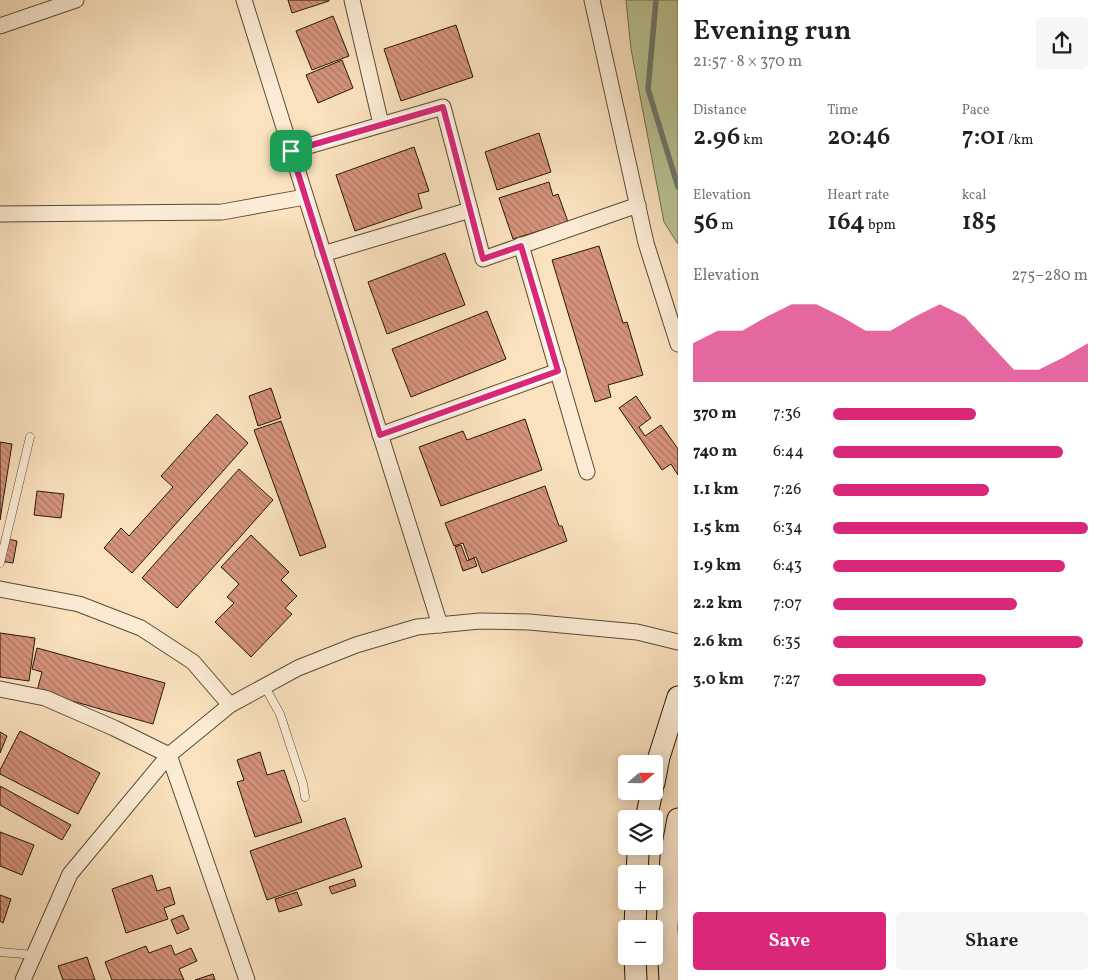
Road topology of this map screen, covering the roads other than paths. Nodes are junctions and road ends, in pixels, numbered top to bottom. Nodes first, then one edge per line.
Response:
1 (76, 0) edge
2 (244, 0) edge
3 (352, 0) edge
4 (592, 0) edge
5 (0, 26) edge
6 (382, 124) junction
7 (291, 151) junction
8 (305, 197) junction
9 (638, 205) junction
10 (470, 210) junction
11 (0, 214) edge
12 (521, 246) junction
13 (323, 254) junction
14 (678, 344) edge
15 (558, 371) junction
16 (380, 435) junction
17 (30, 437) dead end
18 (588, 472) dead end
19 (0, 563) edge
20 (0, 589) edge
21 (440, 625) junction
22 (678, 642) edge
23 (264, 687) junction
24 (0, 688) edge
25 (678, 697) edge
26 (230, 705) junction
27 (169, 755) junction
28 (660, 755) edge
29 (305, 797) dead end
30 (678, 819) edge
31 (0, 952) edge
32 (34, 955) junction
33 (635, 965) edge
34 (23, 980) edge
35 (247, 980) edge
36 (636, 980) edge
37 (670, 980) edge

1 - 5 street
2 - 7 street
3 - 6 street
4 - 9 street
6 - 7 street
6 - 10 street
7 - 8 street
8 - 11 street
8 - 13 street
9 - 12 street
9 - 14 street
10 - 12 street
10 - 13 street
12 - 15 street
13 - 16 street
15 - 16 street
15 - 18 street
16 - 21 street
17 - 19 lane
20 - 26 street
21 - 22 street
21 - 23 street
23 - 26 street
23 - 29 lane
24 - 27 street
25 - 28 street
26 - 27 street
27 - 32 street
27 - 35 street
30 - 37 street
31 - 32 lane
32 - 34 street
33 - 36 street

